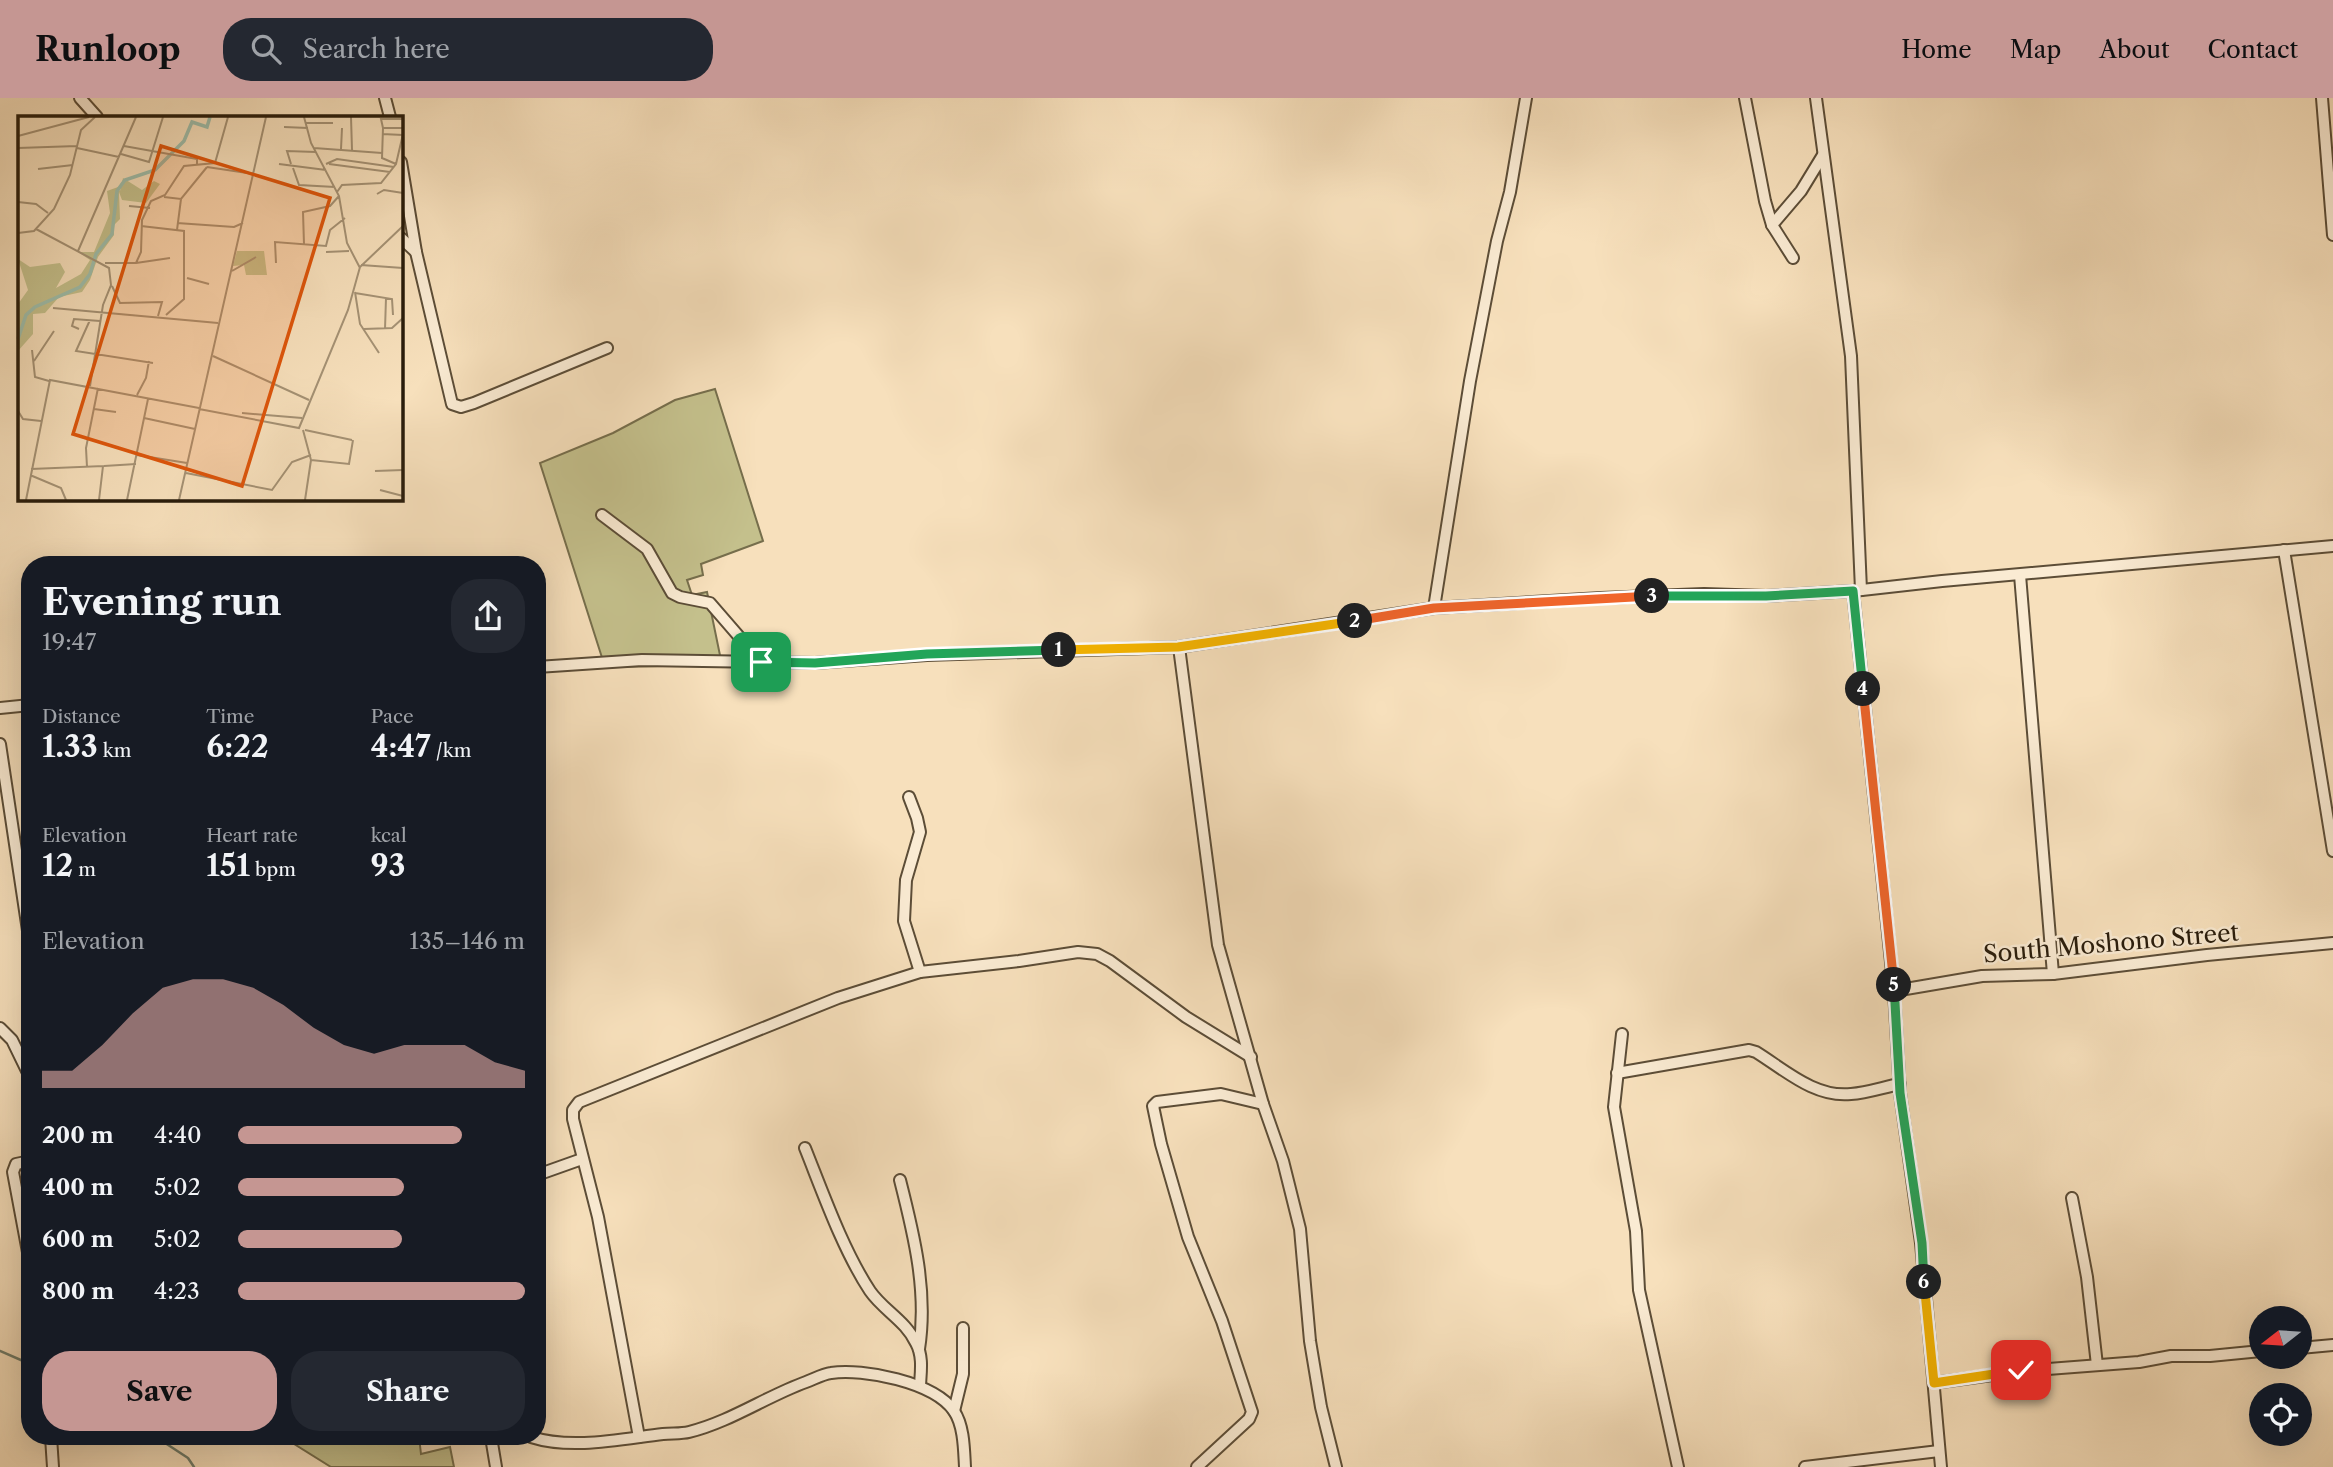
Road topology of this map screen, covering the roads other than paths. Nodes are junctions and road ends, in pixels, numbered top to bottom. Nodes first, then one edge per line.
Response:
1 (80, 98) edge
2 (385, 98) edge
3 (1526, 98) edge
4 (1745, 98) edge
5 (1816, 98) edge
6 (2326, 101) edge
7 (96, 116) edge
8 (390, 116) edge
9 (1823, 155) junction
10 (403, 181) edge
11 (1772, 225) junction
12 (2333, 235) edge
13 (402, 239) edge
14 (416, 252) junction
15 (1793, 258) dead end
16 (607, 348) dead end
17 (602, 515) dead end
18 (2333, 546) edge
19 (2284, 550) junction
20 (2020, 575) junction
21 (1857, 591) junction
22 (1434, 608) junction
23 (1178, 647) junction
24 (761, 662) junction
25 (546, 666) edge
26 (21, 706) edge
27 (0, 708) edge
28 (0, 744) edge
29 (909, 797) dead end
30 (2333, 850) edge
31 (21, 884) edge
32 (2333, 943) edge
33 (920, 972) junction
34 (2053, 974) junction
35 (1894, 991) junction
36 (0, 1028) edge
37 (1622, 1034) dead end
38 (1251, 1057) junction
39 (21, 1058) edge
40 (1617, 1073) junction
41 (1900, 1084) junction
42 (1264, 1104) junction
43 (805, 1148) dead end
44 (582, 1160) junction
45 (21, 1163) edge
46 (546, 1172) edge
47 (900, 1180) dead end
48 (2072, 1198) dead end
49 (21, 1214) edge
50 (964, 1328) dead end
51 (2333, 1345) edge
52 (2312, 1347) edge
53 (919, 1349) junction
54 (2249, 1352) edge
55 (2097, 1365) junction
56 (1934, 1383) junction
57 (920, 1385) junction
58 (954, 1411) junction
59 (639, 1437) junction
60 (546, 1439) edge
61 (52, 1445) edge
62 (492, 1445) edge
63 (1939, 1451) junction
64 (53, 1467) edge
65 (496, 1467) edge
66 (965, 1467) edge
67 (1198, 1467) edge
68 (1336, 1467) edge
69 (1678, 1467) edge
70 (1805, 1467) edge
71 (1941, 1467) edge

1 - 7 street
2 - 8 street
3 - 22 street
4 - 11 street
5 - 9 street
6 - 12 street
9 - 11 street
9 - 21 street
10 - 14 street
11 - 15 street
13 - 14 street
14 - 16 street
17 - 24 street
18 - 19 street
19 - 20 street
19 - 30 street
20 - 21 street
20 - 34 street
21 - 22 street
21 - 35 street
22 - 23 street
23 - 24 street
23 - 38 street
24 - 25 street
26 - 27 street
28 - 31 street
29 - 33 street
32 - 34 street, South Moshono Street
33 - 38 street
33 - 44 street
34 - 35 street, South Moshono Street
35 - 41 street
36 - 39 street
37 - 40 street
38 - 42 street
40 - 41 street
40 - 69 street
41 - 56 street
42 - 67 street
42 - 68 street
43 - 53 street
44 - 46 street
44 - 59 street
45 - 49 street
47 - 53 street
48 - 55 street
50 - 58 street
51 - 52 street
53 - 57 street
54 - 55 street
55 - 56 street
56 - 63 street
57 - 58 street
57 - 59 street
58 - 66 street
59 - 60 street
61 - 64 street
62 - 65 street
63 - 70 street
63 - 71 street

